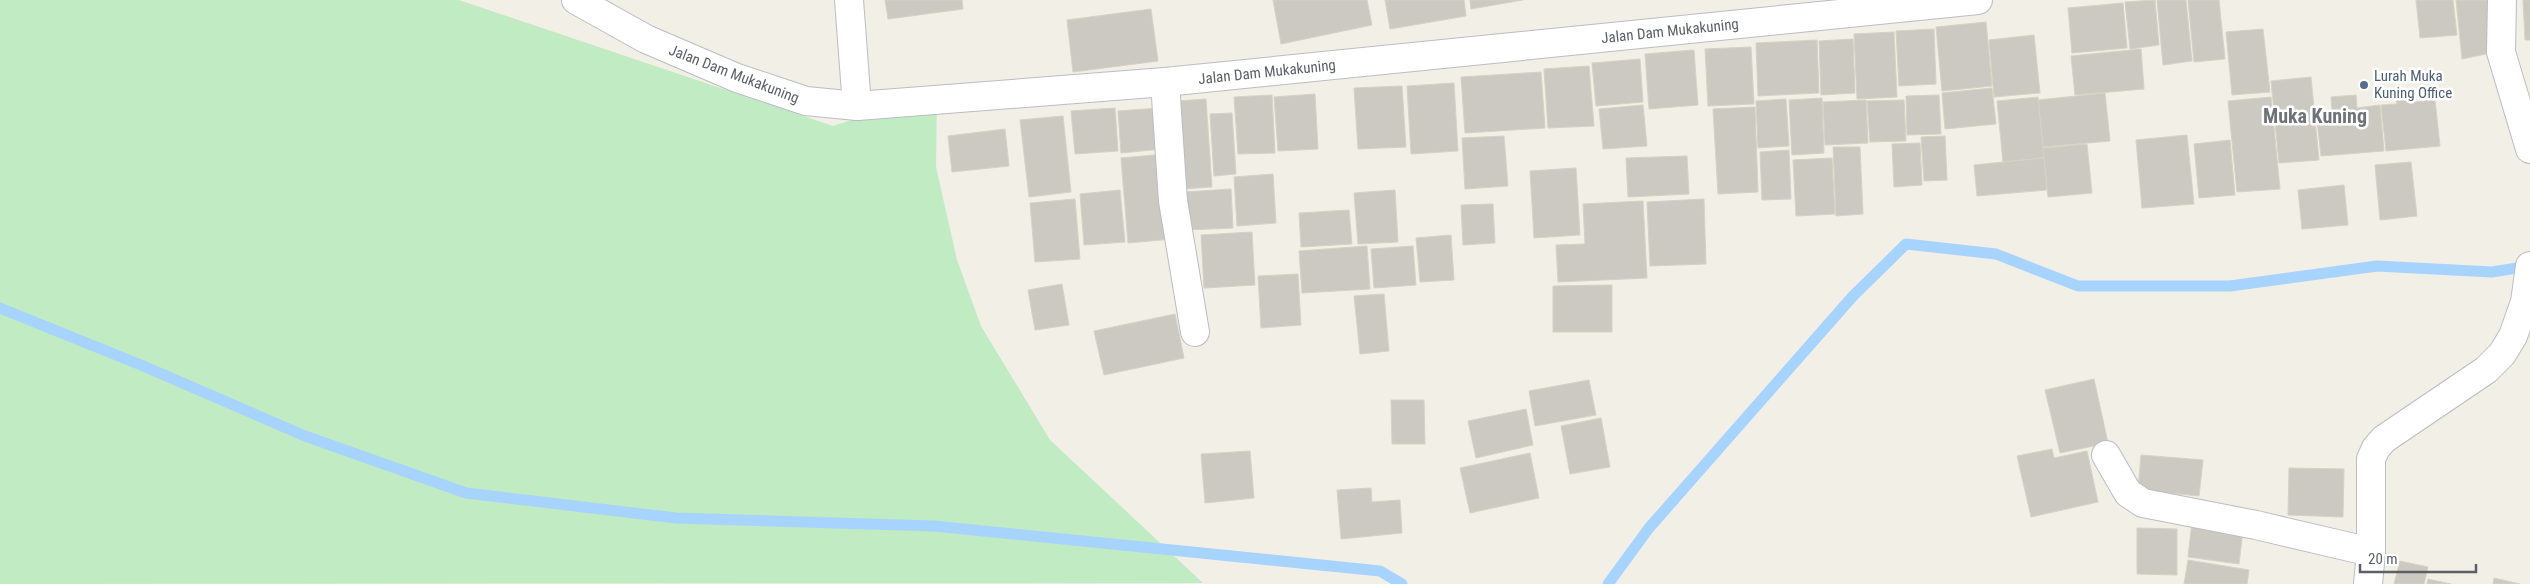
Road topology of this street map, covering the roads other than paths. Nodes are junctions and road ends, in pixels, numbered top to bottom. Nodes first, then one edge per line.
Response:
1 (576, 0) edge
2 (849, 0) edge
3 (1978, 0) edge
4 (2502, 0) edge
5 (1165, 82) junction
6 (857, 106) junction
7 (2530, 149) edge
8 (2530, 266) edge
9 (1195, 332) dead end
10 (2521, 332) edge
11 (2106, 455) dead end
12 (2371, 552) junction
13 (2368, 584) edge

1 - 6 street, Jalan Dam Mukakuning
2 - 6 street
3 - 5 street, Jalan Dam Mukakuning
4 - 7 street
5 - 6 street, Jalan Dam Mukakuning
5 - 9 street
8 - 10 street
10 - 12 street
11 - 12 street
12 - 13 street

